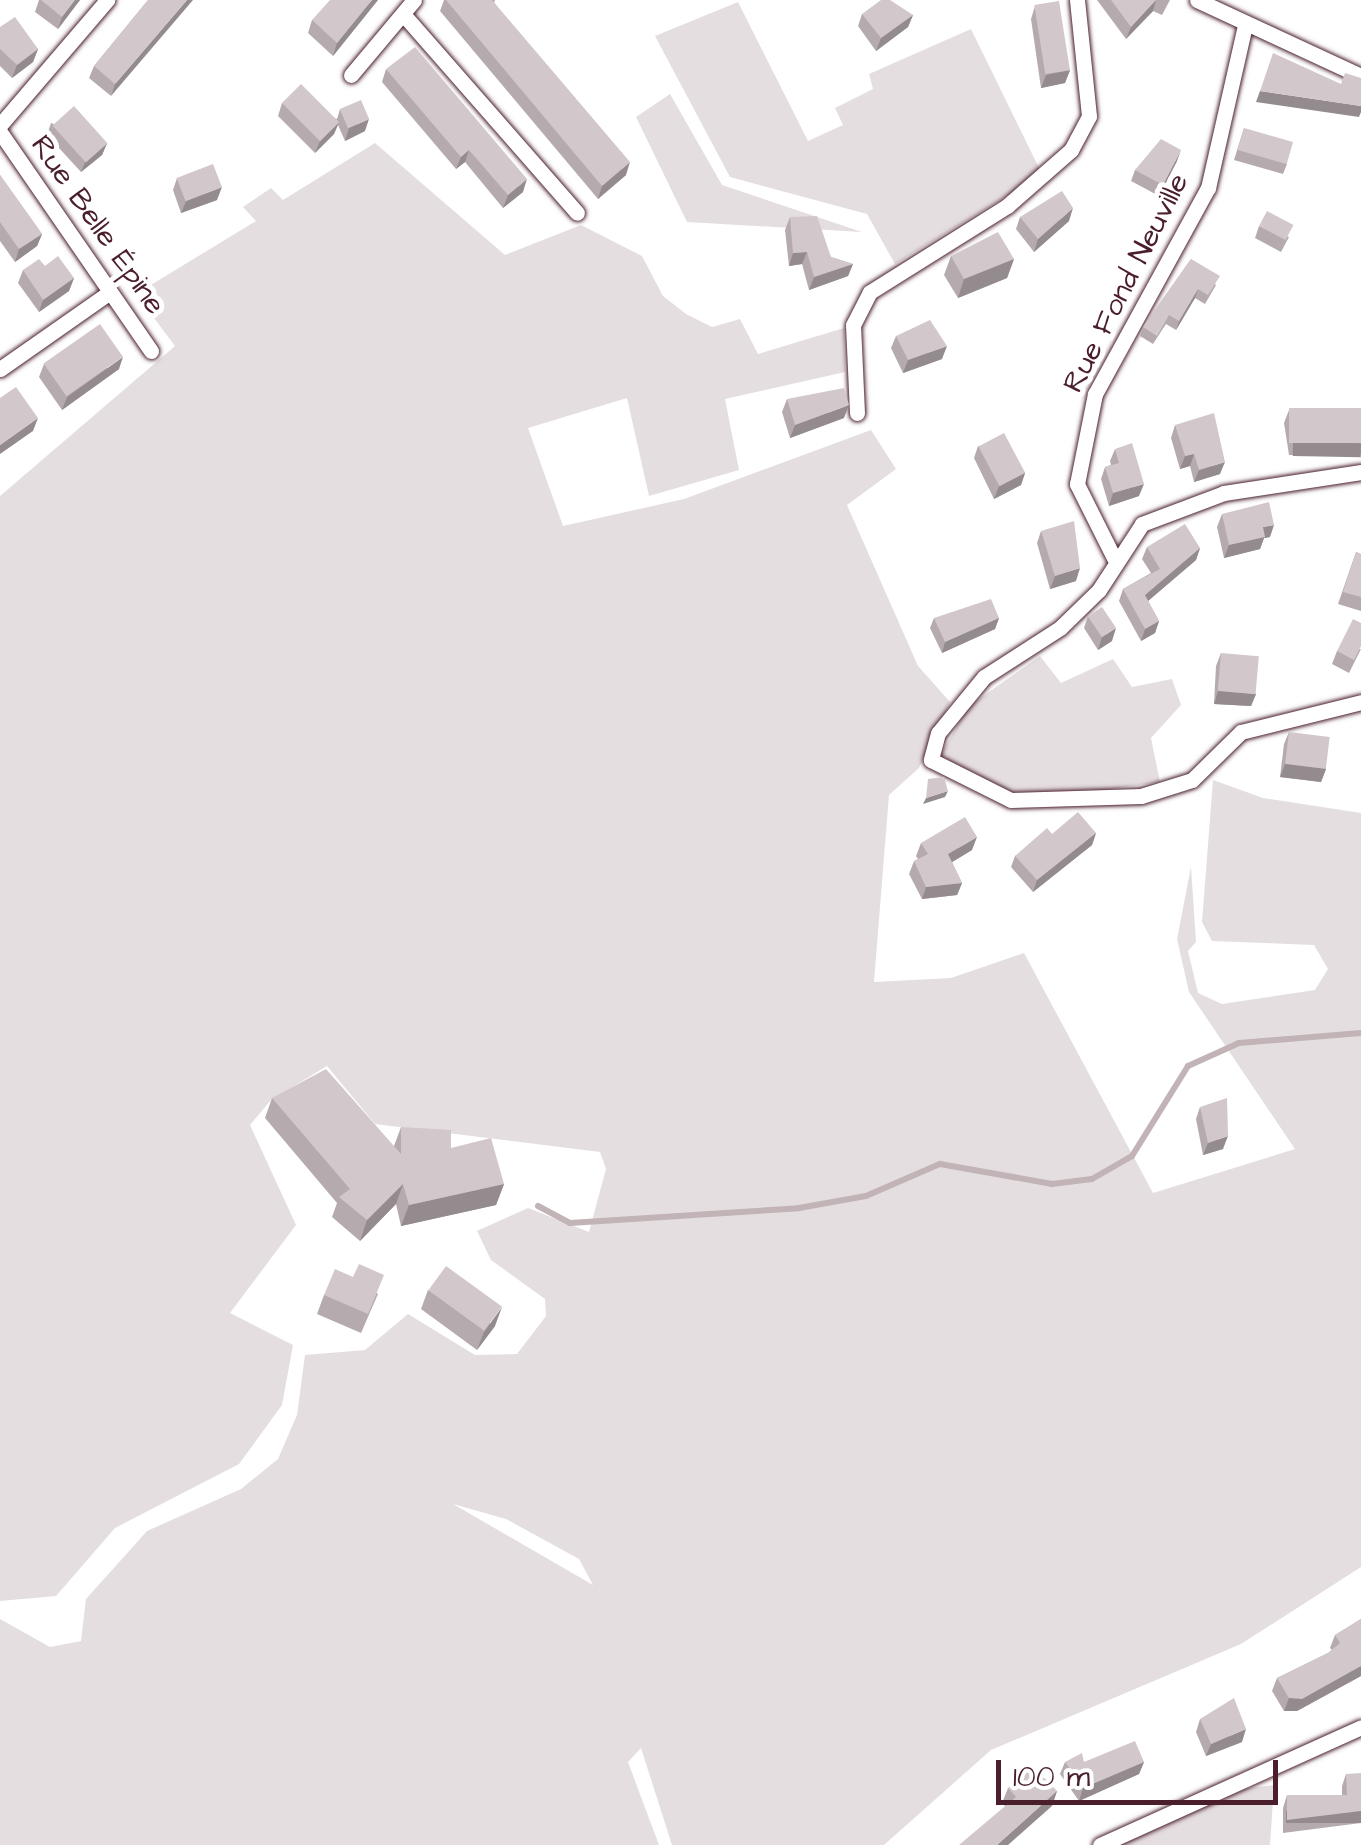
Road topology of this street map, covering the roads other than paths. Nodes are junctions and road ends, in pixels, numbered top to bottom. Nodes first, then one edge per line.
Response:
1 (107, 0) edge
2 (414, 0) edge
3 (1076, 0) edge
4 (1197, 0) edge
5 (403, 14) junction
6 (1244, 25) junction
7 (352, 75) dead end
8 (1361, 76) edge
9 (0, 128) edge
10 (577, 213) dead end
11 (110, 292) junction
12 (151, 350) dead end
13 (0, 368) edge
14 (857, 414) dead end
15 (1361, 472) edge
16 (1114, 558) junction
17 (1361, 702) edge
18 (1361, 1727) edge
19 (1100, 1845) edge

1 - 9 street
2 - 5 street
3 - 14 street
4 - 6 street
5 - 7 street
5 - 10 street
6 - 8 street
6 - 16 street, Rue Fond Neuville
9 - 11 street, Rue Belle Épine
11 - 12 street, Rue Belle Épine
11 - 13 street
15 - 16 street
16 - 17 street
18 - 19 street

